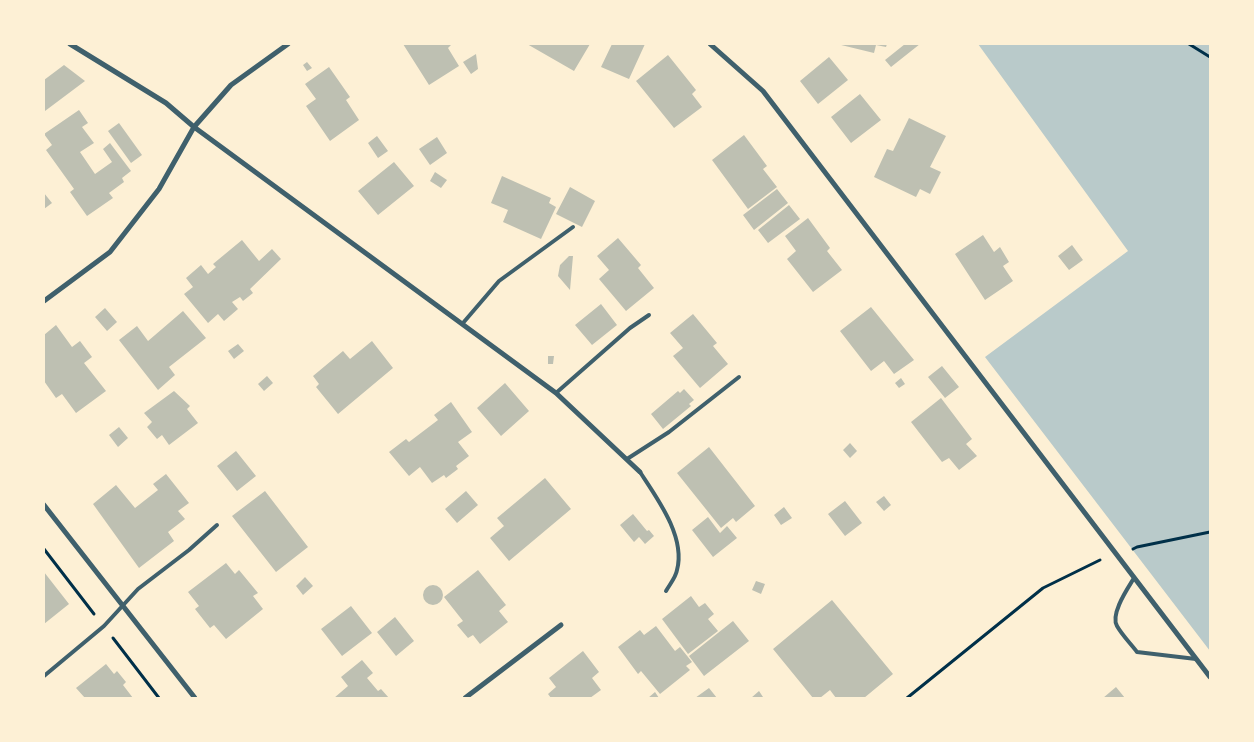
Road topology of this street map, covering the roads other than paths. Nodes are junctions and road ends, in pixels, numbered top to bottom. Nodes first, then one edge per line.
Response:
1 (70, 44) edge
2 (288, 44) edge
3 (710, 44) edge
4 (194, 127) junction
5 (573, 227) dead end
6 (44, 301) edge
7 (649, 315) dead end
8 (463, 323) junction
9 (739, 378) dead end
10 (556, 393) junction
11 (627, 459) junction
12 (640, 472) joint
13 (44, 505) edge
14 (217, 524) dead end
15 (1134, 578) junction
16 (666, 590) dead end
17 (122, 605) junction
18 (561, 625) dead end
19 (1196, 659) junction
20 (44, 676) edge
21 (1210, 678) edge
22 (195, 698) edge
23 (464, 698) edge

1 - 4 street
2 - 4 street
3 - 15 street
4 - 6 street
4 - 8 street
5 - 8 lane
7 - 10 lane
8 - 10 street
9 - 11 lane
10 - 11 street
11 - 12 street
12 - 16 lane
13 - 17 street
14 - 17 lane
15 - 19 street
15 - 19 lane
17 - 20 lane
17 - 22 street
18 - 23 street
19 - 21 street

